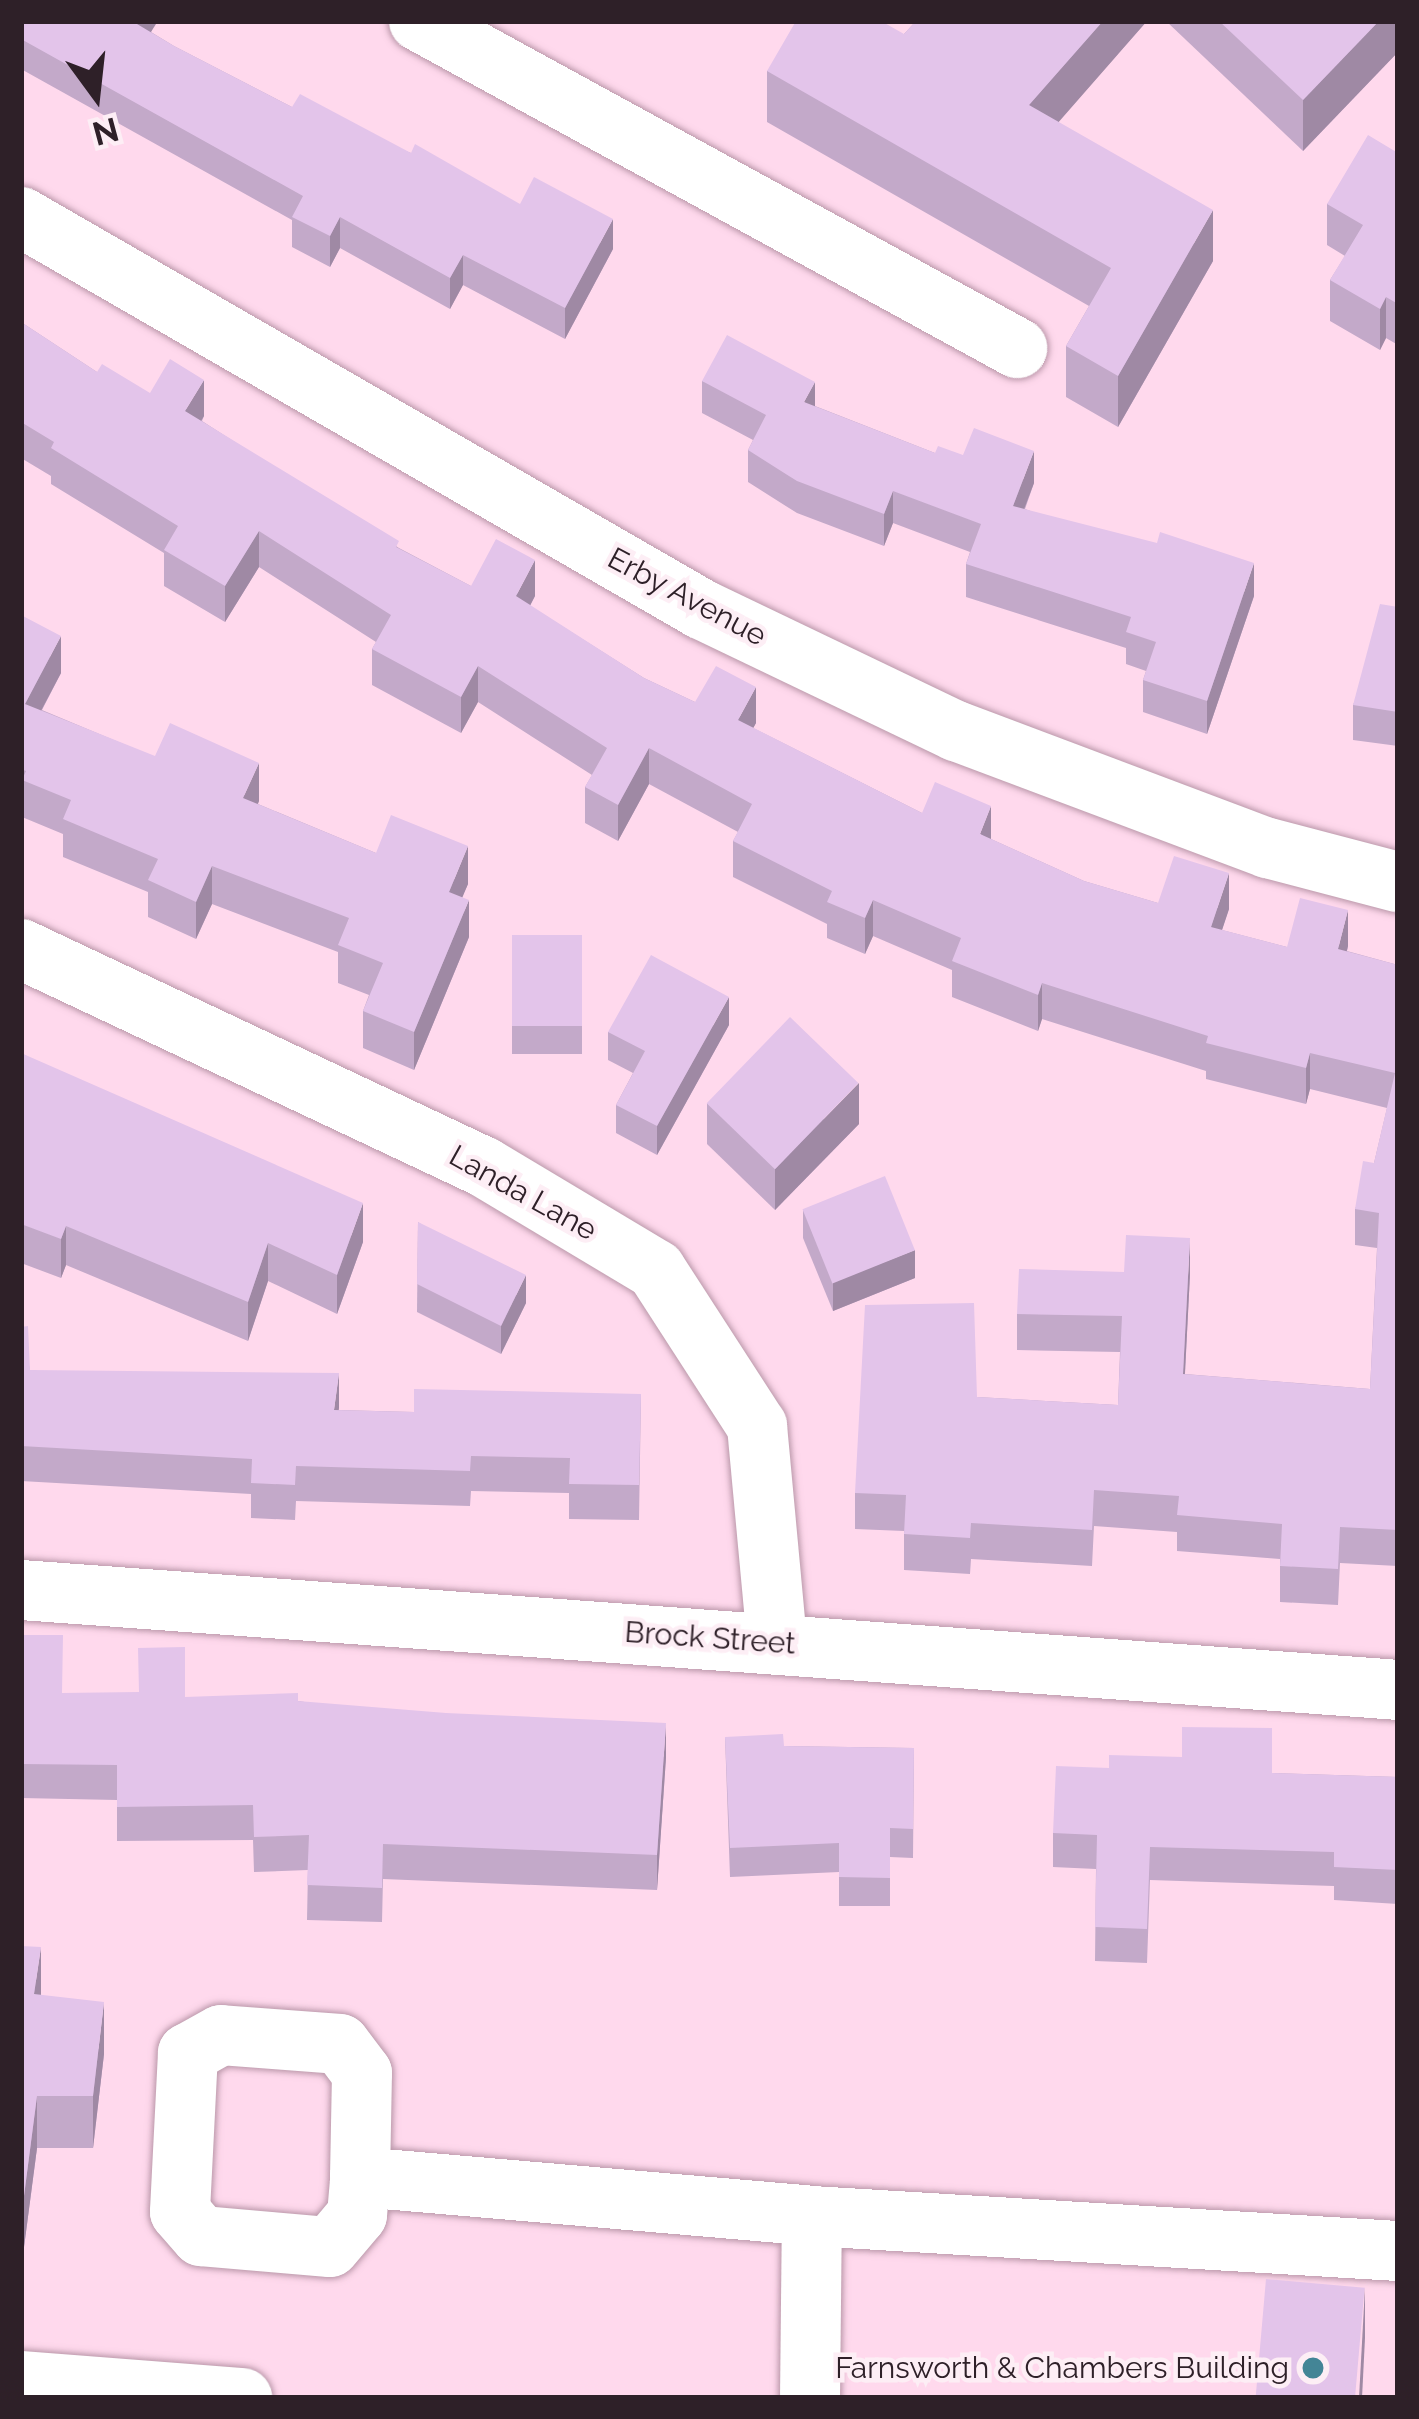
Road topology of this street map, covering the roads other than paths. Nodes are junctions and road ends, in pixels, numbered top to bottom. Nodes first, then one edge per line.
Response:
1 (419, 21) edge
2 (21, 217) edge
3 (1017, 348) dead end
4 (1398, 882) edge
5 (21, 949) edge
6 (21, 1590) edge
7 (777, 1642) junction
8 (1398, 1690) edge
9 (360, 2177) dead end
10 (812, 2216) junction
11 (1398, 2251) edge
12 (21, 2381) edge
13 (242, 2398) edge
14 (810, 2398) edge

1 - 3 street
2 - 4 street, Erby Avenue
5 - 7 street, Landa Lane
6 - 7 street, Brock Street
7 - 8 street, Brock Street
9 - 10 street
10 - 11 street
10 - 14 street
12 - 13 street

